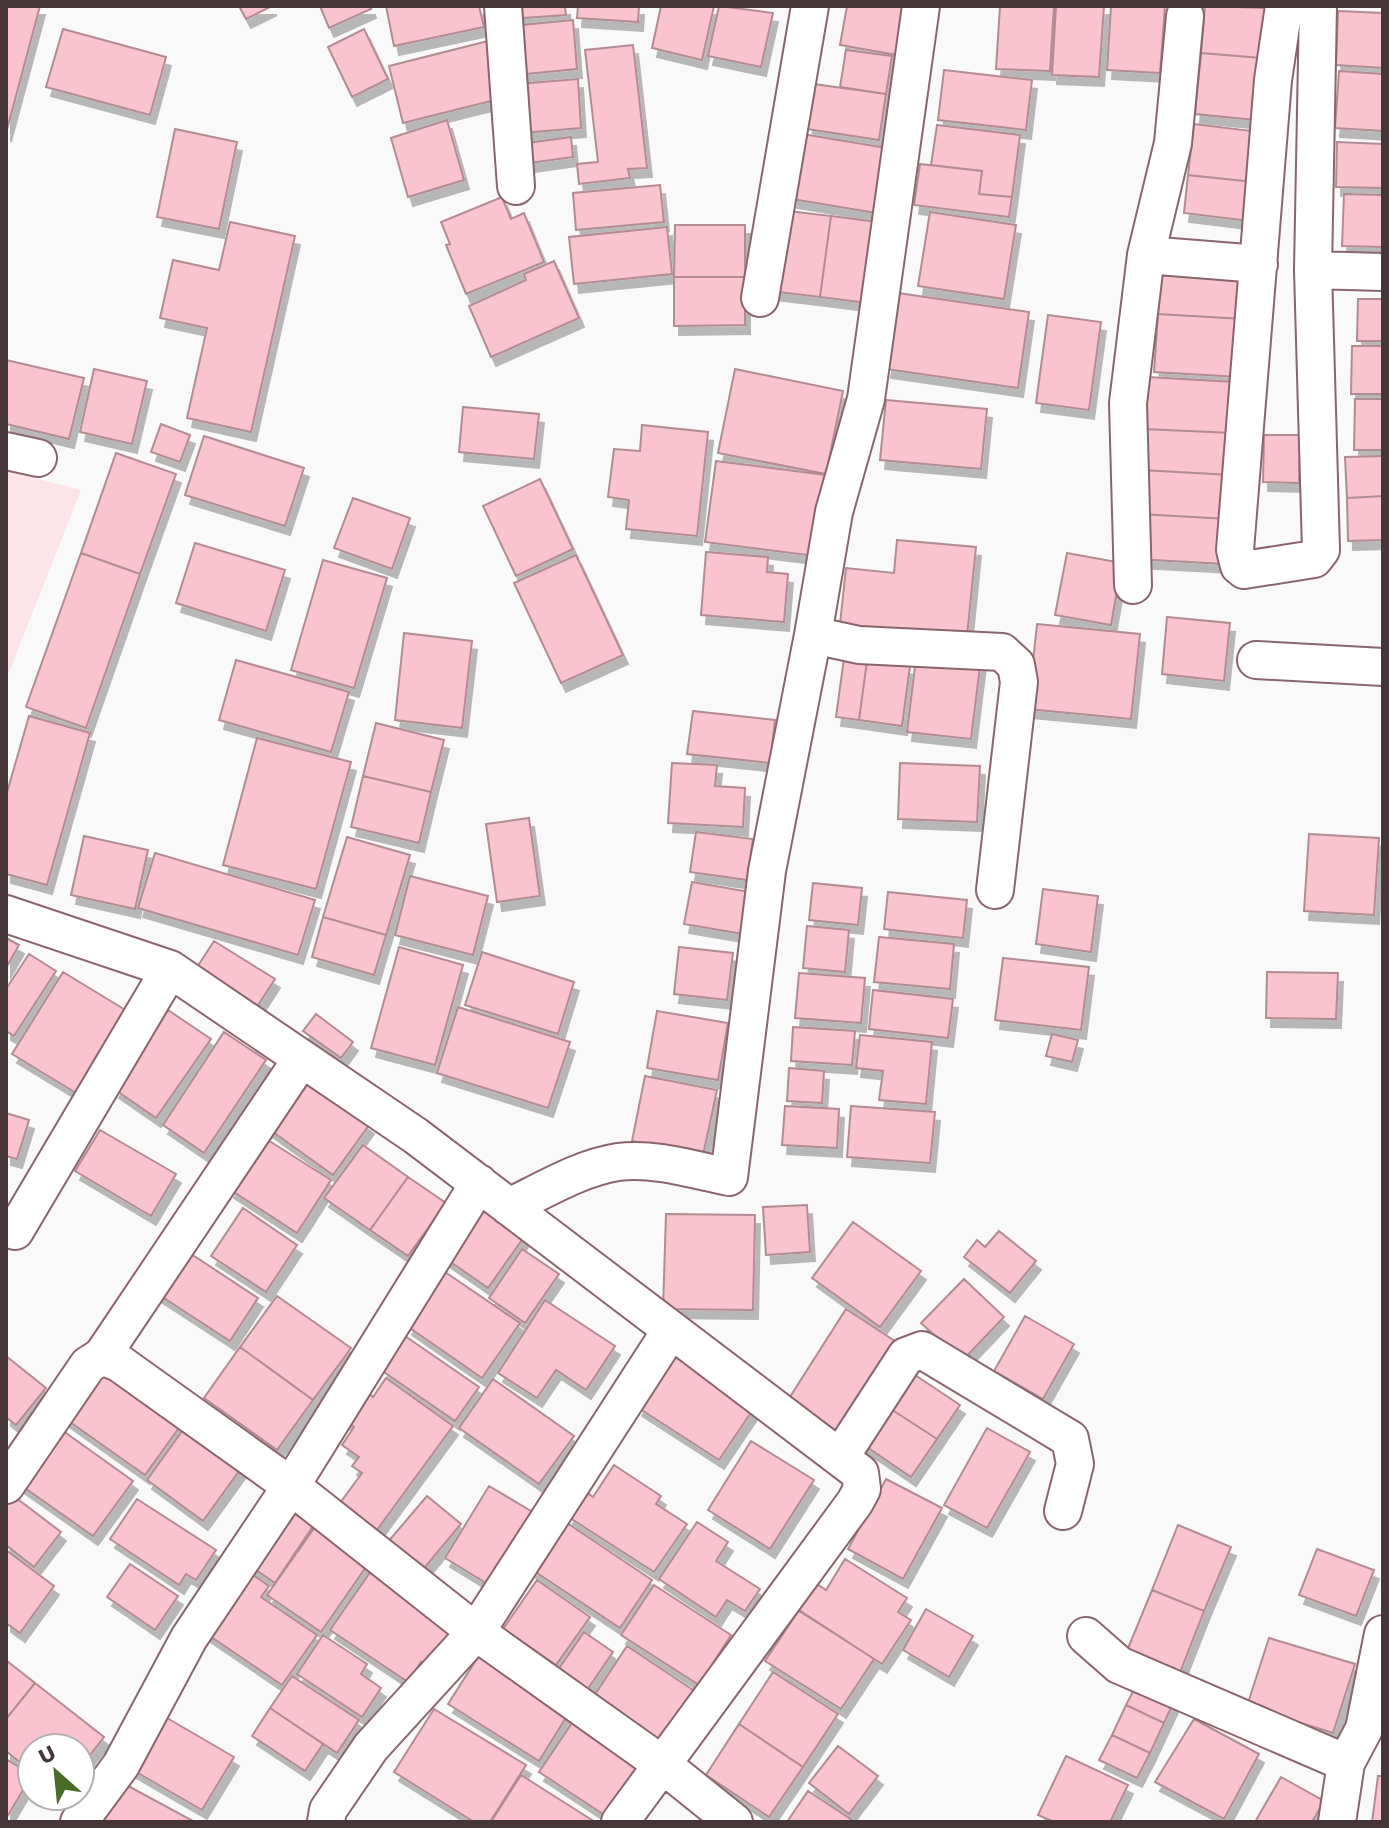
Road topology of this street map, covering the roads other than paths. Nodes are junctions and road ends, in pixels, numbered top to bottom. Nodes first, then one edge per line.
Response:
1 (503, 6) edge
2 (810, 6) edge
3 (921, 6) edge
4 (1284, 6) edge
5 (1318, 6) edge
6 (1185, 16) dead end
7 (516, 186) dead end
8 (1146, 255) junction
9 (1259, 264) junction
10 (1313, 270) junction
11 (1383, 272) edge
12 (760, 298) dead end
13 (1133, 585) dead end
14 (813, 635) junction
15 (1256, 660) dead end
16 (1383, 667) edge
17 (995, 890) dead end
18 (6, 914) edge
19 (170, 969) junction
20 (300, 1061) junction
21 (479, 1183) junction
22 (509, 1207) junction
23 (9, 1235) edge
24 (671, 1330) junction
25 (102, 1356) junction
26 (841, 1456) junction
27 (6, 1485) edge
28 (291, 1486) junction
29 (1063, 1511) dead end
30 (476, 1632) junction
31 (1383, 1634) edge
32 (1086, 1636) dead end
33 (1374, 1731) edge
34 (1346, 1763) junction
35 (663, 1765) junction
36 (79, 1822) edge
37 (326, 1822) edge
38 (620, 1822) edge
39 (734, 1822) edge
40 (1337, 1822) edge

1 - 7 street
2 - 12 street
3 - 14 street
4 - 9 street
5 - 10 street
6 - 8 street
8 - 9 street
8 - 13 street
9 - 10 street
10 - 11 street
14 - 17 street
14 - 22 street
15 - 16 street
18 - 19 street
19 - 20 street
19 - 23 street
20 - 21 street
20 - 25 street
21 - 22 street
21 - 28 street
22 - 24 street
24 - 26 street
24 - 30 street
25 - 27 street
25 - 28 street
26 - 29 street
26 - 35 street
28 - 30 street
28 - 36 street
30 - 35 street
30 - 37 street
31 - 33 street
32 - 34 street
33 - 34 street
34 - 40 street
35 - 38 street
35 - 39 street

